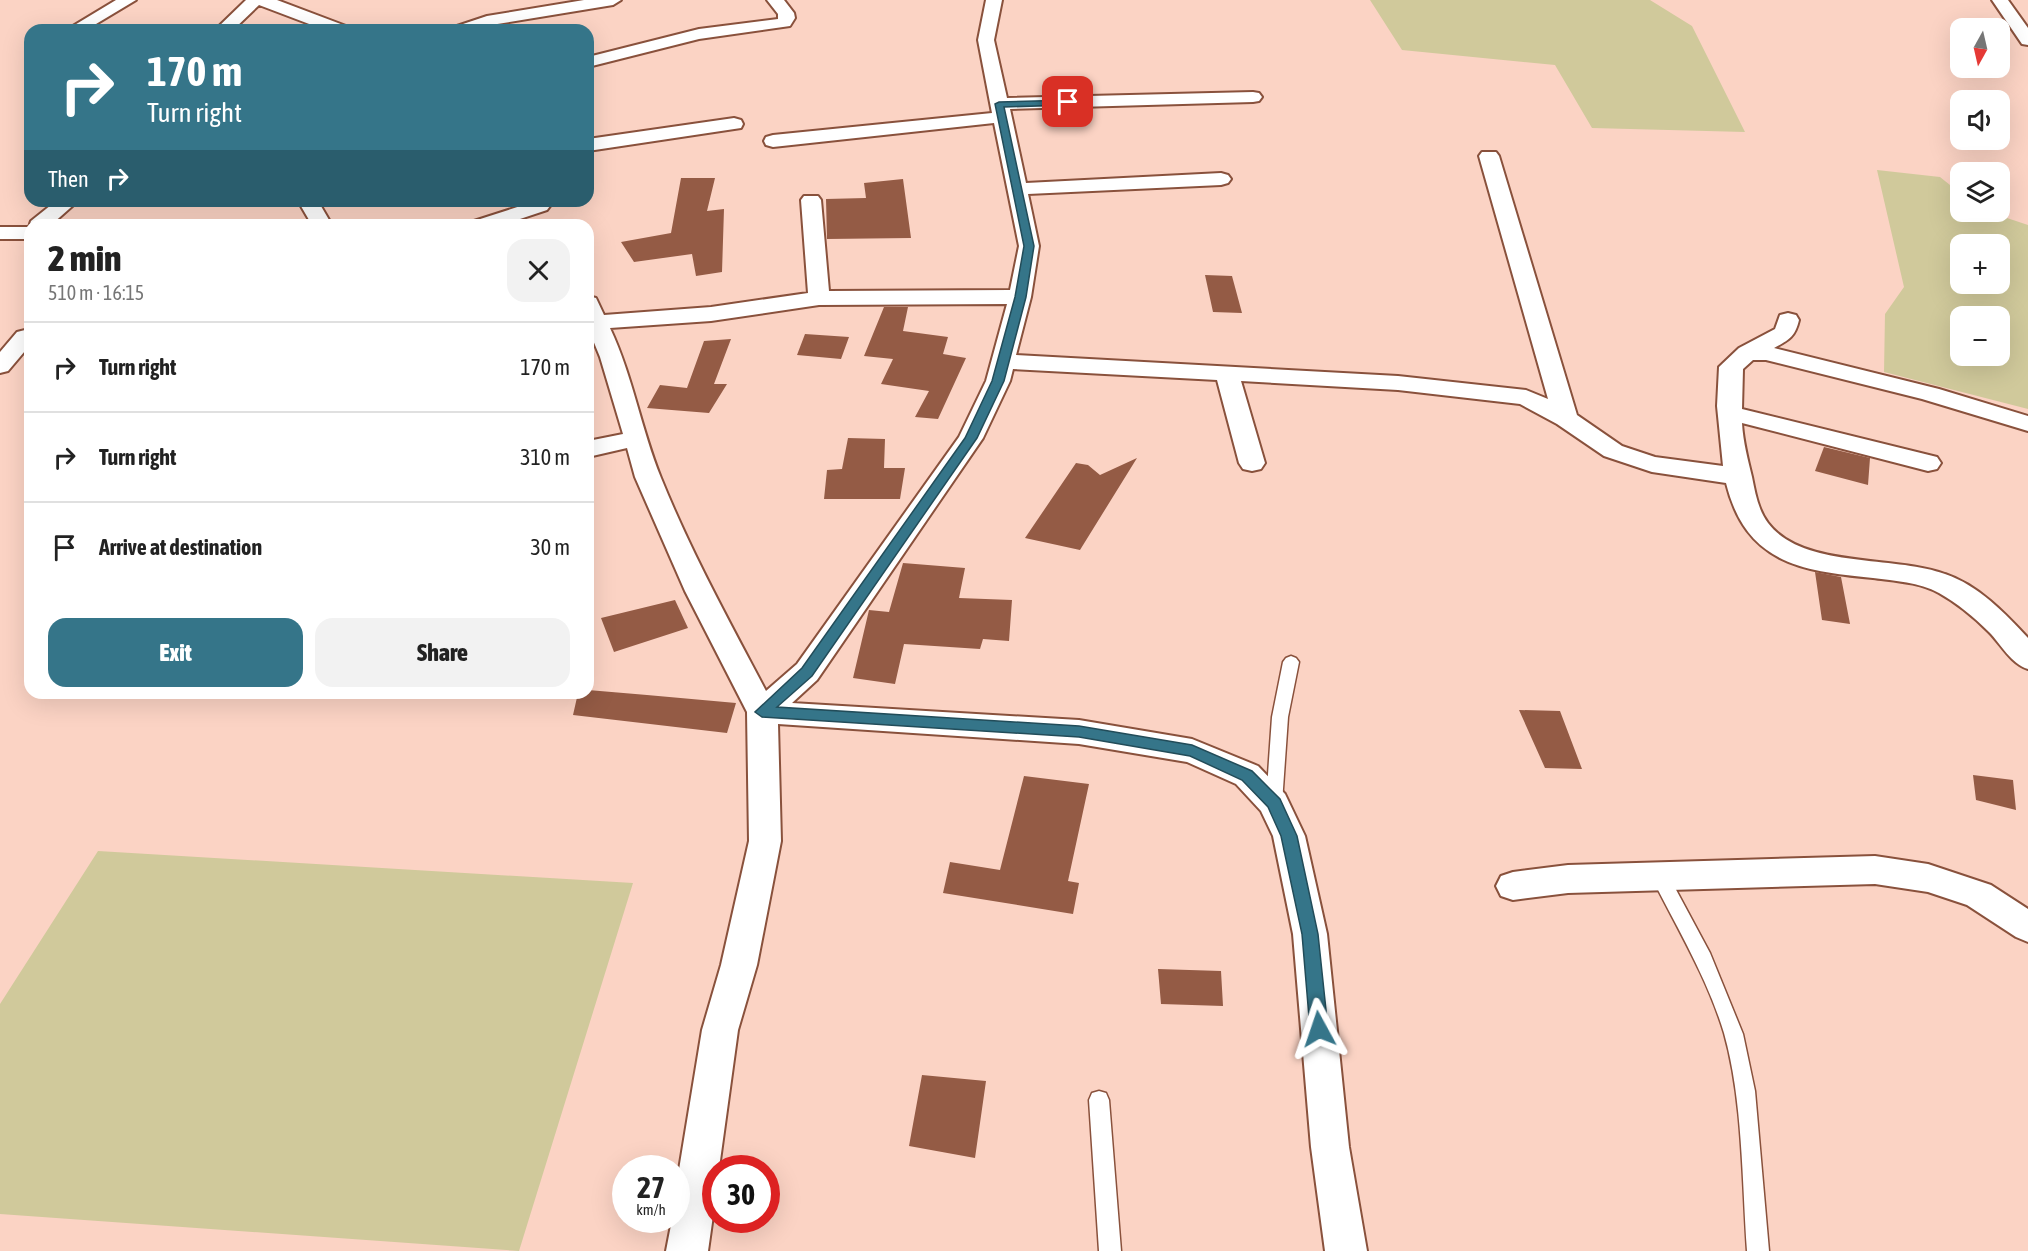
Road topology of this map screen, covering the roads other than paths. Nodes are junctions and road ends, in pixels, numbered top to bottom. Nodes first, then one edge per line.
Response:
1 (128, 0) edge
2 (255, 0) edge
3 (262, 0) edge
4 (613, 0) edge
5 (775, 0) edge
6 (994, 0) edge
7 (2000, 0) edge
8 (320, 1) edge
9 (314, 19) junction
10 (85, 24) edge
11 (229, 24) edge
12 (326, 24) edge
13 (479, 24) edge
14 (2028, 40) edge
15 (594, 60) edge
16 (1253, 97) dead end
17 (1001, 111) junction
18 (734, 124) dead end
19 (773, 141) dead end
20 (594, 144) edge
21 (1489, 156) dead end
22 (1221, 179) dead end
23 (1017, 189) junction
24 (811, 200) dead end
25 (61, 207) edge
26 (531, 207) edge
27 (46, 219) edge
28 (498, 219) edge
29 (24, 232) edge
30 (0, 233) edge
31 (1020, 297) junction
32 (819, 298) junction
33 (594, 312) edge
34 (594, 316) edge
35 (1788, 320) dead end
36 (24, 336) edge
37 (24, 339) edge
38 (0, 340) edge
39 (1747, 353) junction
40 (1004, 361) junction
41 (0, 366) edge
42 (1227, 373) junction
43 (1730, 413) junction
44 (1566, 419) junction
45 (2028, 424) edge
46 (637, 438) junction
47 (594, 448) edge
48 (1252, 463) dead end
49 (1928, 463) dead end
50 (1739, 477) junction
51 (2028, 658) edge
52 (1291, 662) dead end
53 (762, 712) junction
54 (1274, 803) junction
55 (1660, 876) junction
56 (1513, 886) dead end
57 (2028, 927) edge
58 (1100, 1100) dead end
59 (687, 1251) edge
60 (1110, 1251) edge
61 (1346, 1251) edge
62 (1758, 1251) edge

1 - 10 street
2 - 11 street
3 - 9 street
4 - 13 street
5 - 15 street
6 - 17 street
7 - 14 street
8 - 9 street
9 - 12 street
16 - 17 street
17 - 19 street
17 - 23 street
18 - 20 street
21 - 44 street
22 - 23 street
23 - 31 street
24 - 32 street
25 - 27 street
26 - 28 street
29 - 30 street
31 - 32 street
31 - 40 street
32 - 33 street
34 - 46 street
35 - 39 street
36 - 38 street
37 - 41 street
39 - 43 street
39 - 45 street
40 - 42 street
40 - 53 street
42 - 44 street
42 - 48 street
43 - 49 street
43 - 50 street
44 - 50 street
46 - 47 street
46 - 53 street
50 - 51 street
52 - 54 lane
53 - 54 street
53 - 59 street
54 - 61 street
55 - 56 street
55 - 57 street
55 - 62 lane
58 - 60 lane

